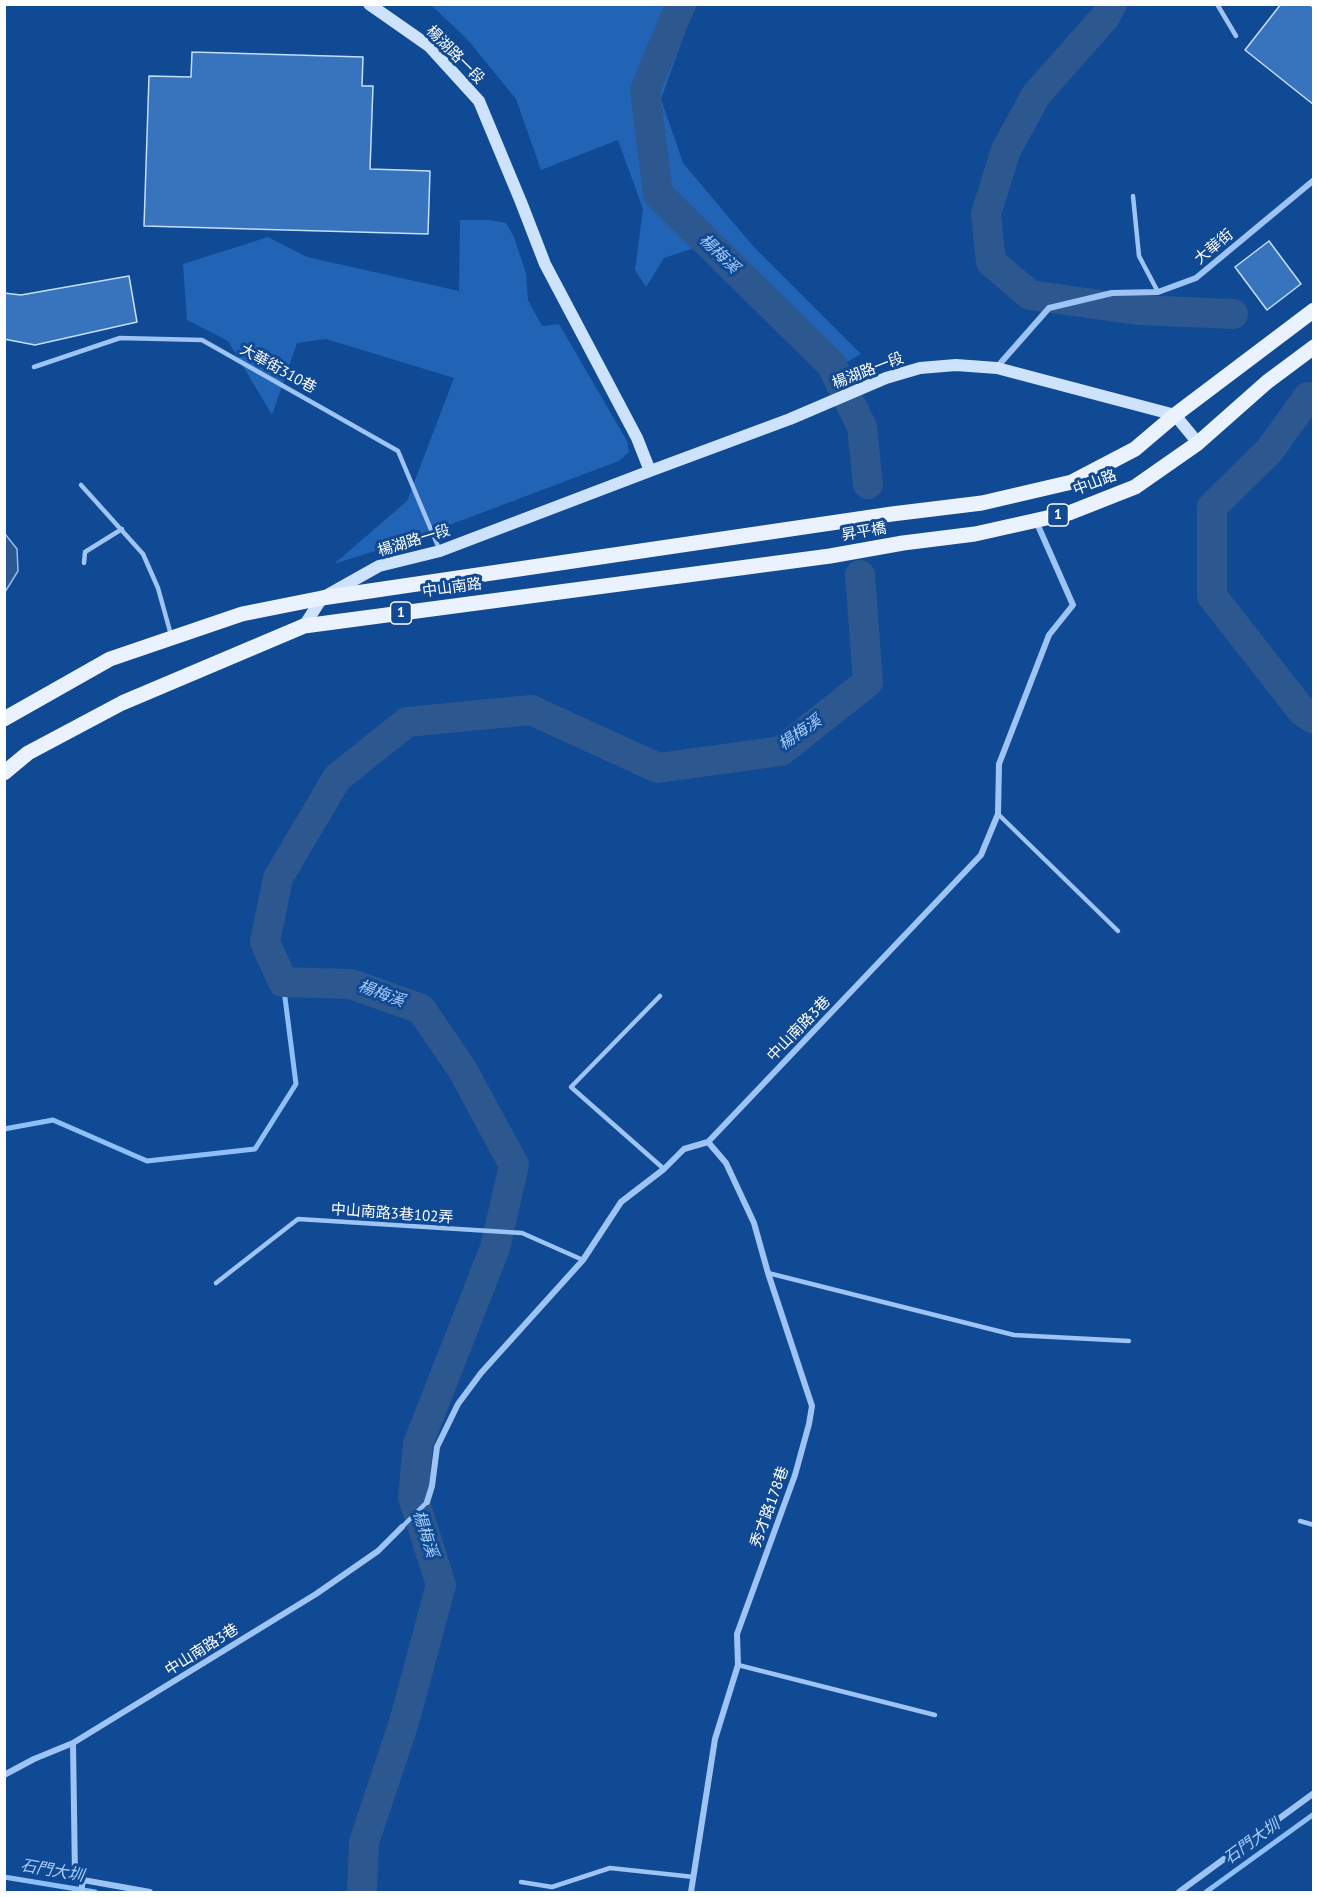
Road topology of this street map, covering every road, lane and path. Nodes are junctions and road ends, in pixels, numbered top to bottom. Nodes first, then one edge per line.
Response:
1 (369, 4) edge
2 (1217, 4) edge
3 (1236, 36) dead end
4 (1314, 180) edge
5 (1133, 196) dead end
6 (1158, 292) junction
7 (1314, 310) edge
8 (1309, 350) edge
9 (34, 367) dead end
10 (997, 368) junction
11 (1174, 416) junction
12 (1198, 443) junction
13 (650, 471) junction
14 (81, 485) dead end
15 (892, 514) joint
16 (1036, 520) junction
17 (820, 525) joint
18 (122, 529) junction
19 (903, 543) joint
20 (440, 551) junction
21 (830, 556) joint
22 (84, 563) dead end
23 (322, 598) junction
24 (304, 626) junction
25 (172, 638) junction
26 (4, 719) edge
27 (4, 773) edge
28 (998, 814) junction
29 (1118, 931) dead end
30 (660, 996) dead end
31 (708, 1142) junction
32 (664, 1169) junction
33 (583, 1260) junction
34 (768, 1273) junction
35 (216, 1283) dead end
36 (1129, 1341) dead end
37 (427, 1502) joint
38 (1300, 1521) dead end
39 (1314, 1525) edge
40 (402, 1527) joint
41 (738, 1665) junction
42 (935, 1715) dead end
43 (73, 1743) junction
44 (4, 1775) edge
45 (1314, 1793) edge
46 (694, 1876) junction
47 (83, 1880) junction
48 (521, 1882) dead end
49 (81, 1893) edge
50 (150, 1893) edge
51 (691, 1893) edge
52 (1179, 1893) edge

1 - 13 street, 楊湖路一段
2 - 3 lane
4 - 6 street, 大華街
5 - 6 lane
6 - 10 street, 大華街
7 - 11 main road, 中山路 / 1
8 - 12 main road, 中山路 / 1
9 - 20 lane, 大華街310巷
10 - 11 street, 楊湖路一段
10 - 13 street, 楊湖路一段
11 - 12 street
11 - 15 main road, 中山路 / 1
12 - 16 main road, 中山路 / 1
13 - 20 street, 楊湖路一段
14 - 18 lane
15 - 17 main road, 昇平橋 / 1
16 - 19 main road, 中山路 / 1
16 - 28 street, 中山南路3巷
17 - 23 main road, 中山南路 / 1
18 - 22 lane
18 - 25 lane
19 - 21 main road, 昇平橋 / 1
20 - 23 street, 楊湖路一段
21 - 24 main road, 中山南路 / 1
23 - 24 street, 楊湖路一段
23 - 25 main road, 中山南路 / 1
24 - 27 main road, 中山南路 / 1
25 - 26 main road, 中山南路 / 1
28 - 29 lane
28 - 31 street, 中山南路3巷
30 - 32 lane
31 - 32 street, 中山南路3巷
31 - 34 street, 秀才路178巷
32 - 33 street, 中山南路3巷
33 - 35 lane, 中山南路3巷102弄
33 - 37 street, 中山南路3巷
34 - 36 lane
34 - 41 street, 秀才路178巷
37 - 40 lane
38 - 39 lane
40 - 43 street, 中山南路3巷
41 - 42 lane
41 - 46 street, 秀才路178巷
43 - 44 street, 中山南路3巷
43 - 47 street
45 - 52 street
46 - 48 lane
46 - 51 street, 秀才路178巷
47 - 49 street
47 - 50 street

